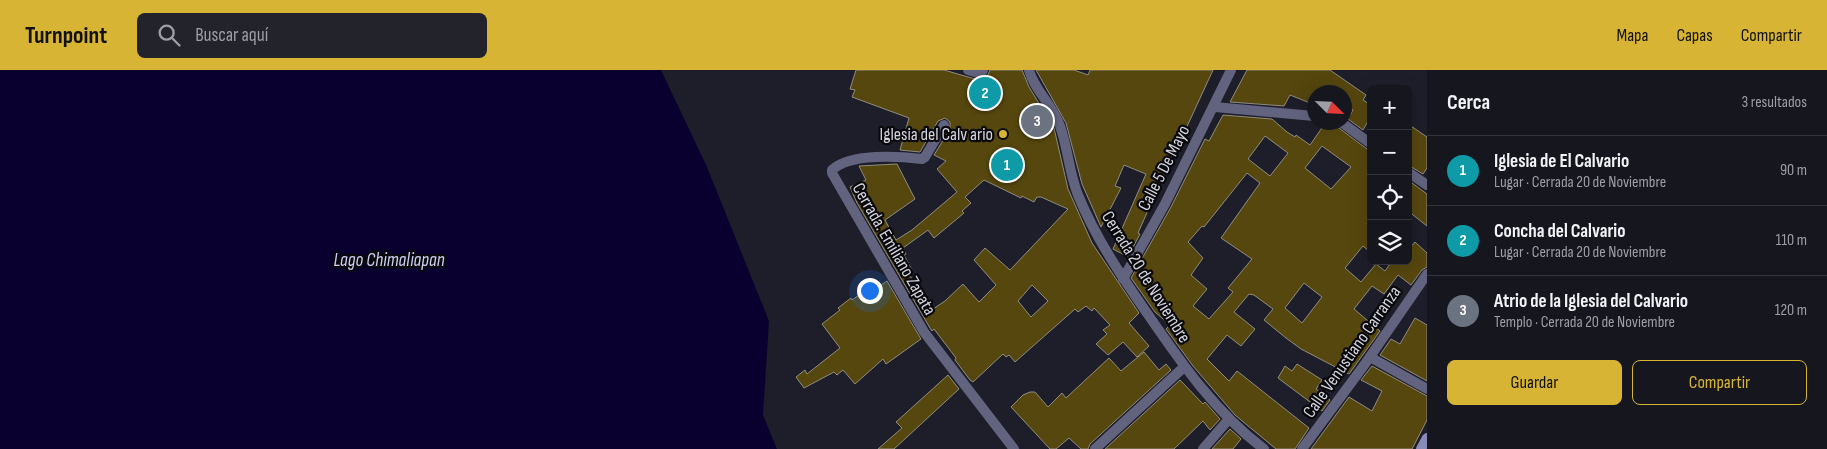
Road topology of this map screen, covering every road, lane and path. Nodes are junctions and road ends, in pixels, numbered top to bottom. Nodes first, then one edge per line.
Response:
1 (968, 70) edge
2 (982, 70) edge
3 (1029, 70) edge
4 (1232, 70) edge
5 (1215, 107) junction
6 (1307, 115) edge
7 (944, 125) dead end
8 (1352, 130) edge
9 (1367, 141) edge
10 (1412, 175) edge
11 (1427, 185) edge
12 (1427, 274) edge
13 (1123, 279) junction
14 (1370, 357) junction
15 (1184, 367) junction
16 (1427, 389) edge
17 (1229, 420) junction
18 (1427, 438) edge
19 (1014, 449) edge
20 (1095, 449) edge
21 (1203, 449) edge
22 (1264, 449) edge
23 (1302, 449) edge
24 (1421, 449) edge

1 - 2 street
3 - 13 street, Cerrada 20 de Noviembre
4 - 5 street, Calle 5 De Mayo
5 - 6 street
5 - 13 street, Calle 5 De Mayo
7 - 19 street, Cerrada. Emiliano Zapata
8 - 9 street
10 - 11 street
12 - 14 street, Calle Venustiano Carranza
13 - 15 street, Cerrada 20 de Noviembre
14 - 16 street
14 - 23 street, Calle Venustiano Carranza
15 - 17 street, Cerrada 20 de Noviembre
15 - 20 street
17 - 21 street
17 - 22 street, Cerrada 20 de Noviembre
18 - 24 street

